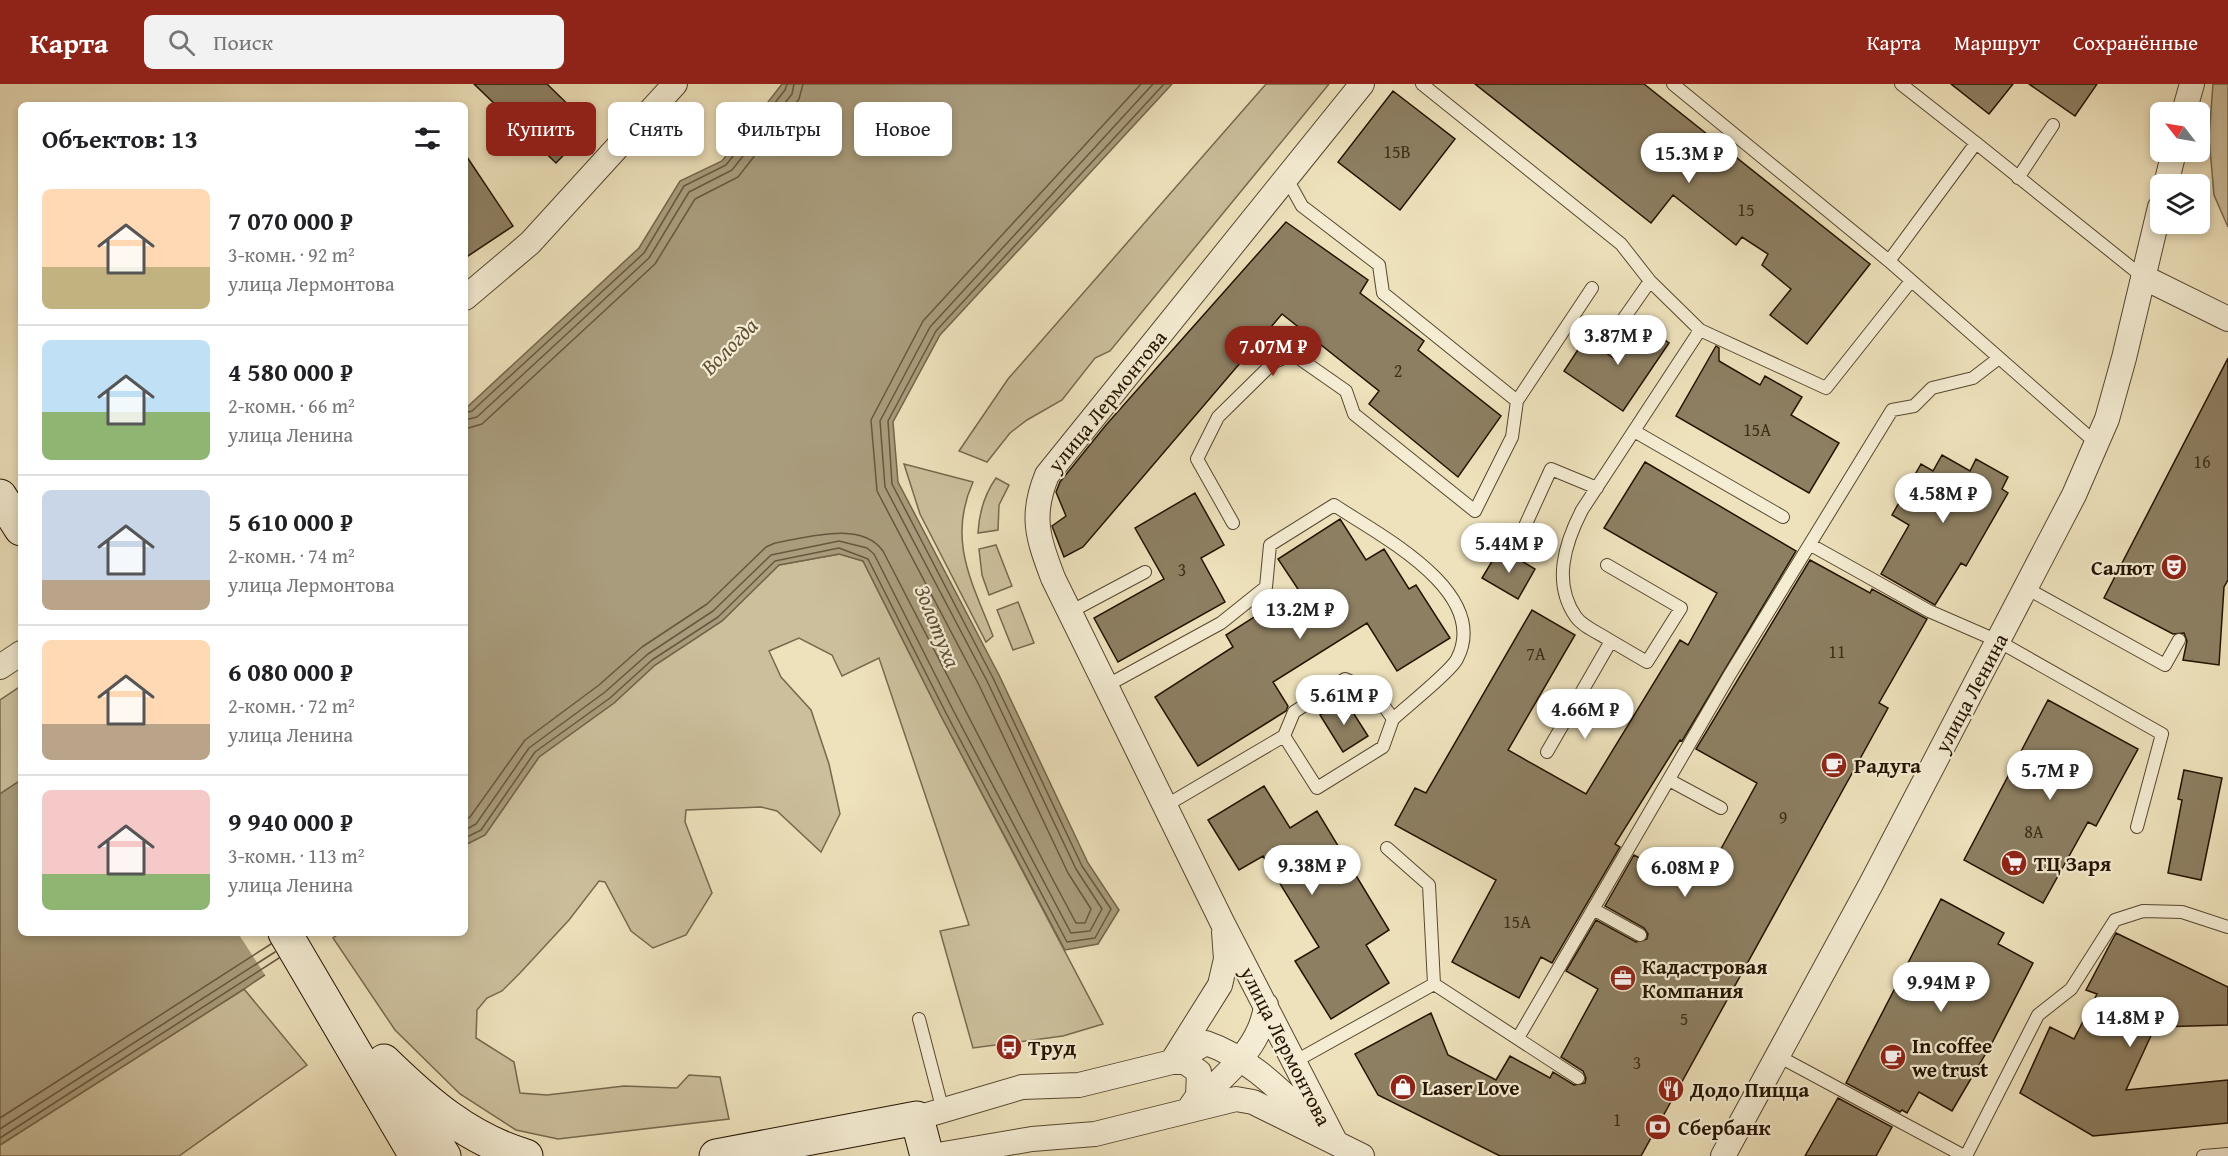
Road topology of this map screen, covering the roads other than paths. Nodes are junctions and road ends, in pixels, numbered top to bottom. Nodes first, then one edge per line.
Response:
1 (675, 84) edge
2 (1362, 84) edge
3 (1422, 84) edge
4 (1672, 84) edge
5 (1901, 84) edge
6 (2192, 84) edge
7 (2187, 102) edge
8 (2054, 125) dead end
9 (1976, 143) junction
10 (2018, 178) junction
11 (1284, 182) junction
12 (2153, 234) edge
13 (1889, 261) junction
14 (2142, 277) junction
15 (1911, 280) junction
16 (1650, 281) junction
17 (1592, 288) dead end
18 (468, 295) edge
19 (2228, 319) edge
20 (1700, 330) junction
21 (1613, 334) dead end
22 (2000, 358) junction
23 (1517, 401) junction
24 (1634, 430) junction
25 (2096, 443) junction
26 (1597, 488) junction
27 (0, 496) edge
28 (1783, 517) dead end
29 (18, 524) edge
30 (1233, 524) dead end
31 (1520, 537) dead end
32 (1811, 545) junction
33 (1607, 565) dead end
34 (1145, 572) dead end
35 (2026, 588) junction
36 (1070, 612) junction
37 (2179, 640) dead end
38 (1611, 641) junction
39 (1998, 641) junction
40 (18, 655) edge
41 (0, 667) edge
42 (1106, 686) junction
43 (1393, 719) junction
44 (1284, 736) junction
45 (1547, 752) dead end
46 (1669, 780) junction
47 (1166, 806) junction
48 (1721, 808) dead end
49 (2137, 827) dead end
50 (1387, 848) dead end
51 (1593, 909) junction
52 (1223, 924) junction
53 (2228, 927) edge
54 (1640, 935) dead end
55 (295, 949) edge
56 (1434, 984) junction
57 (1266, 1005) junction
58 (919, 1019) dead end
59 (338, 1024) junction
60 (1518, 1038) junction
61 (1778, 1056) junction
62 (1241, 1059) junction
63 (384, 1061) junction
64 (1172, 1062) junction
65 (1294, 1062) junction
66 (1578, 1078) dead end
67 (1189, 1110) junction
68 (930, 1114) junction
69 (1336, 1143) junction
70 (834, 1146) edge
71 (745, 1154) edge
72 (2228, 1154) edge
73 (394, 1156) edge
74 (416, 1156) edge
75 (444, 1156) edge
76 (526, 1156) edge
77 (716, 1156) edge
78 (927, 1156) edge
79 (932, 1156) edge
80 (1362, 1156) edge
81 (1723, 1156) edge
82 (1965, 1156) edge
83 (2203, 1156) edge

1 - 18 street
2 - 11 street, улица Лермонтова
3 - 16 lane
4 - 13 lane
5 - 9 lane
6 - 7 street
8 - 10 lane
9 - 10 lane
9 - 13 lane
10 - 14 lane
11 - 23 lane
11 - 36 street, улица Лермонтова
12 - 14 street, улица Ленина
13 - 15 lane
14 - 19 street
14 - 25 street, улица Ленина
15 - 20 lane
15 - 22 lane
16 - 20 lane
16 - 21 lane
17 - 23 lane
20 - 24 lane
22 - 25 lane
22 - 32 lane
23 - 30 lane
24 - 26 lane
24 - 28 lane
25 - 35 street, улица Ленина
26 - 31 lane
26 - 38 lane
27 - 29 main road
32 - 39 lane
32 - 46 lane
33 - 38 lane
34 - 36 lane
35 - 37 lane
35 - 39 street, улица Ленина
36 - 42 street, улица Лермонтова
38 - 45 lane
39 - 49 lane
39 - 61 street, улица Ленина
40 - 41 street
42 - 43 lane
42 - 47 street, улица Лермонтова
43 - 44 lane
43 - 44 lane
44 - 47 lane
46 - 48 lane
46 - 51 lane
47 - 52 street, улица Лермонтова
50 - 56 lane
51 - 54 lane
51 - 60 lane
52 - 57 street, улица Лермонтова
52 - 64 street, улица Лермонтова
53 - 82 lane
55 - 59 main road
55 - 63 main road
56 - 60 lane
56 - 65 lane
57 - 62 street
57 - 65 street, улица Лермонтова
58 - 68 lane
59 - 73 main road
59 - 74 main road
60 - 66 lane
61 - 81 street, улица Ленина
61 - 82 lane
62 - 64 street
62 - 67 street
62 - 69 street
63 - 75 main road
63 - 76 main road
64 - 67 street
64 - 68 street
65 - 69 street, улица Лермонтова
67 - 69 street
67 - 79 street
68 - 70 main road
68 - 78 main road
69 - 80 street, улица Лермонтова
70 - 71 main road
71 - 77 main road
72 - 83 lane

